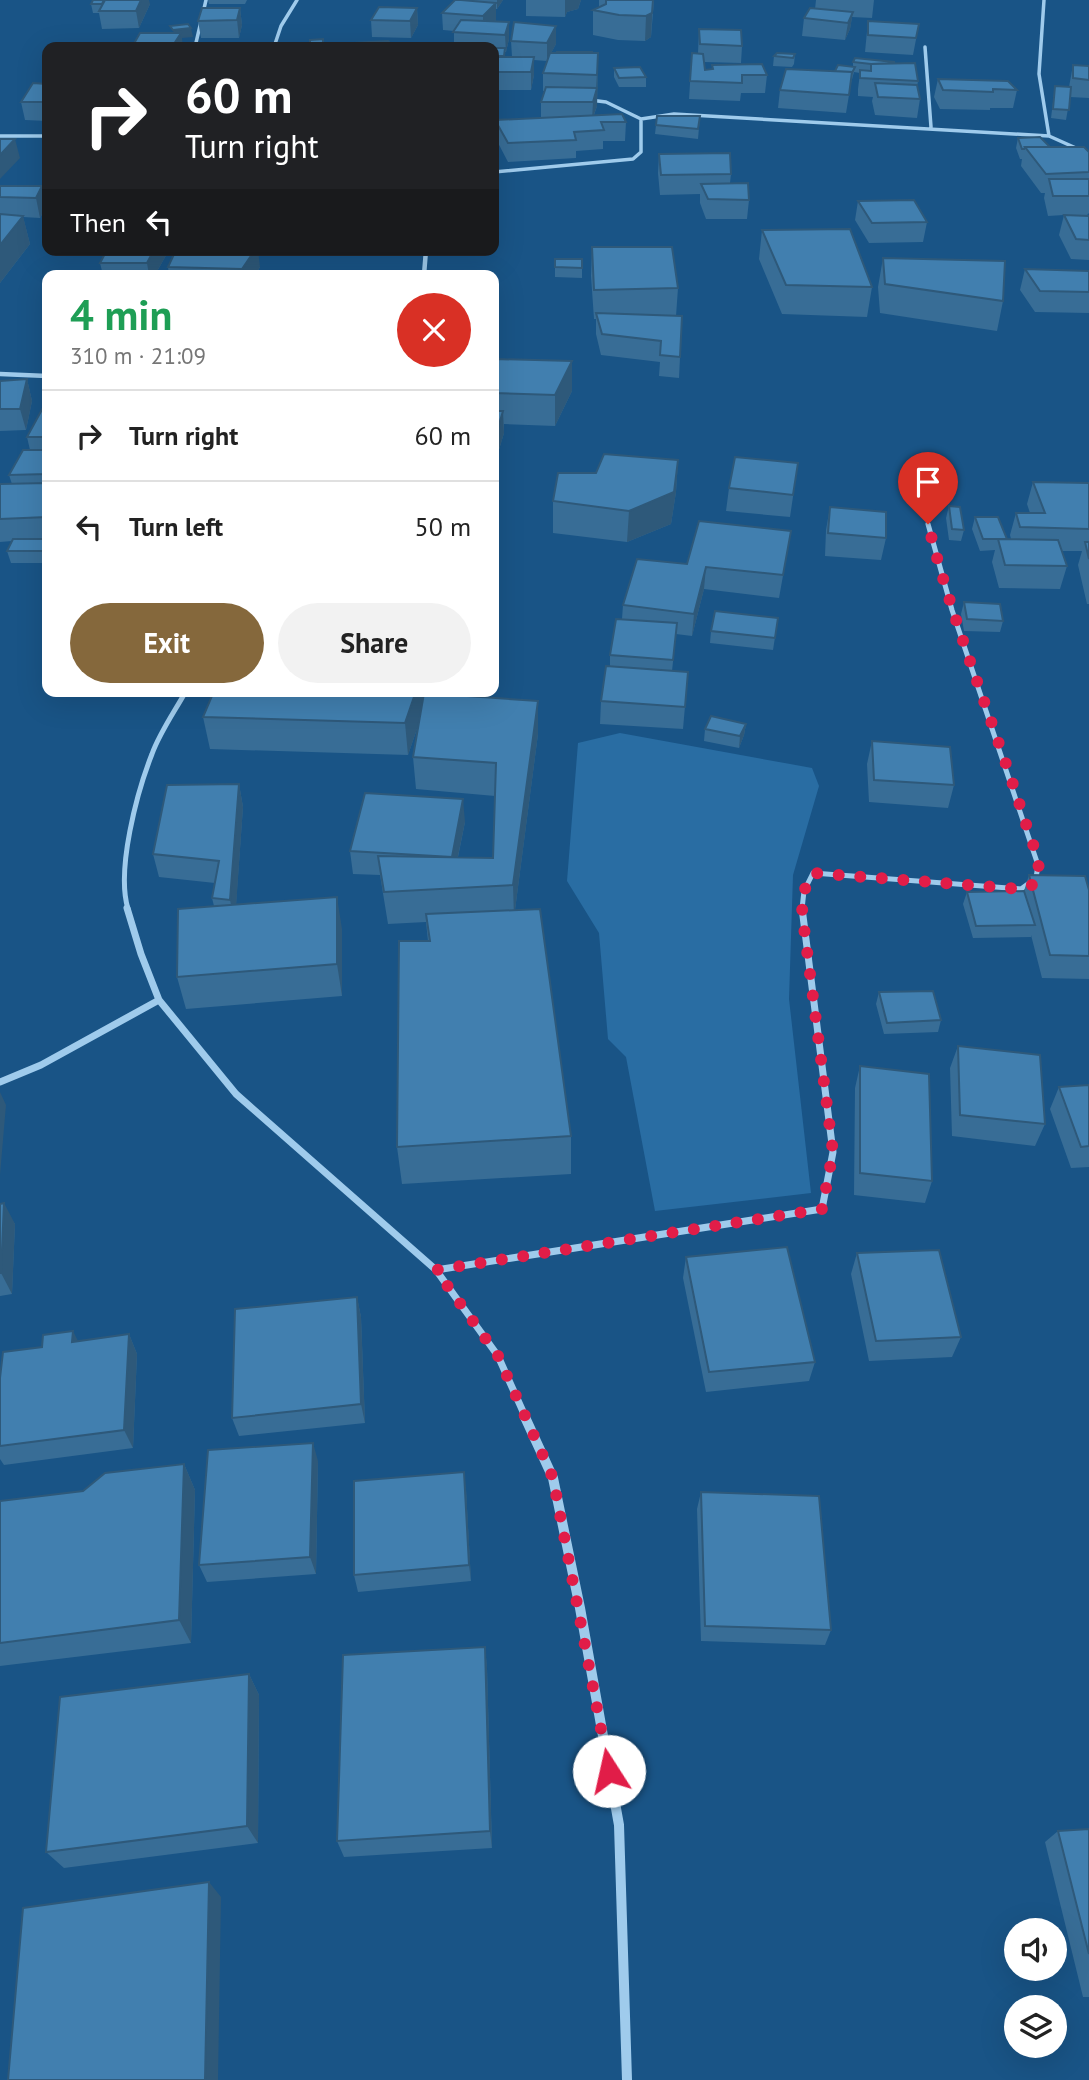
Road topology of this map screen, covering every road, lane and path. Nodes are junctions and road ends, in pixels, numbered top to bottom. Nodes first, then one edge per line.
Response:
1 (206, 0) edge
2 (297, 0) edge
3 (1044, 0) edge
4 (195, 42) edge
5 (276, 42) edge
6 (926, 47) dead end
7 (578, 100) edge
8 (641, 120) junction
9 (932, 127) junction
10 (0, 136) edge
11 (42, 136) edge
12 (1049, 136) junction
13 (1089, 154) edge
14 (499, 172) edge
15 (0, 374) edge
16 (42, 376) edge
17 (928, 524) dead end
18 (183, 697) edge
19 (159, 1000) junction
20 (0, 1082) edge
21 (436, 1270) junction
22 (627, 2080) edge

1 - 4 street
2 - 5 street
3 - 12 street
6 - 9 street
7 - 8 street
8 - 9 street
8 - 14 street
9 - 12 street
10 - 11 street
12 - 13 street
15 - 16 street
17 - 21 street
18 - 19 street
19 - 20 street
19 - 21 street
21 - 22 street

